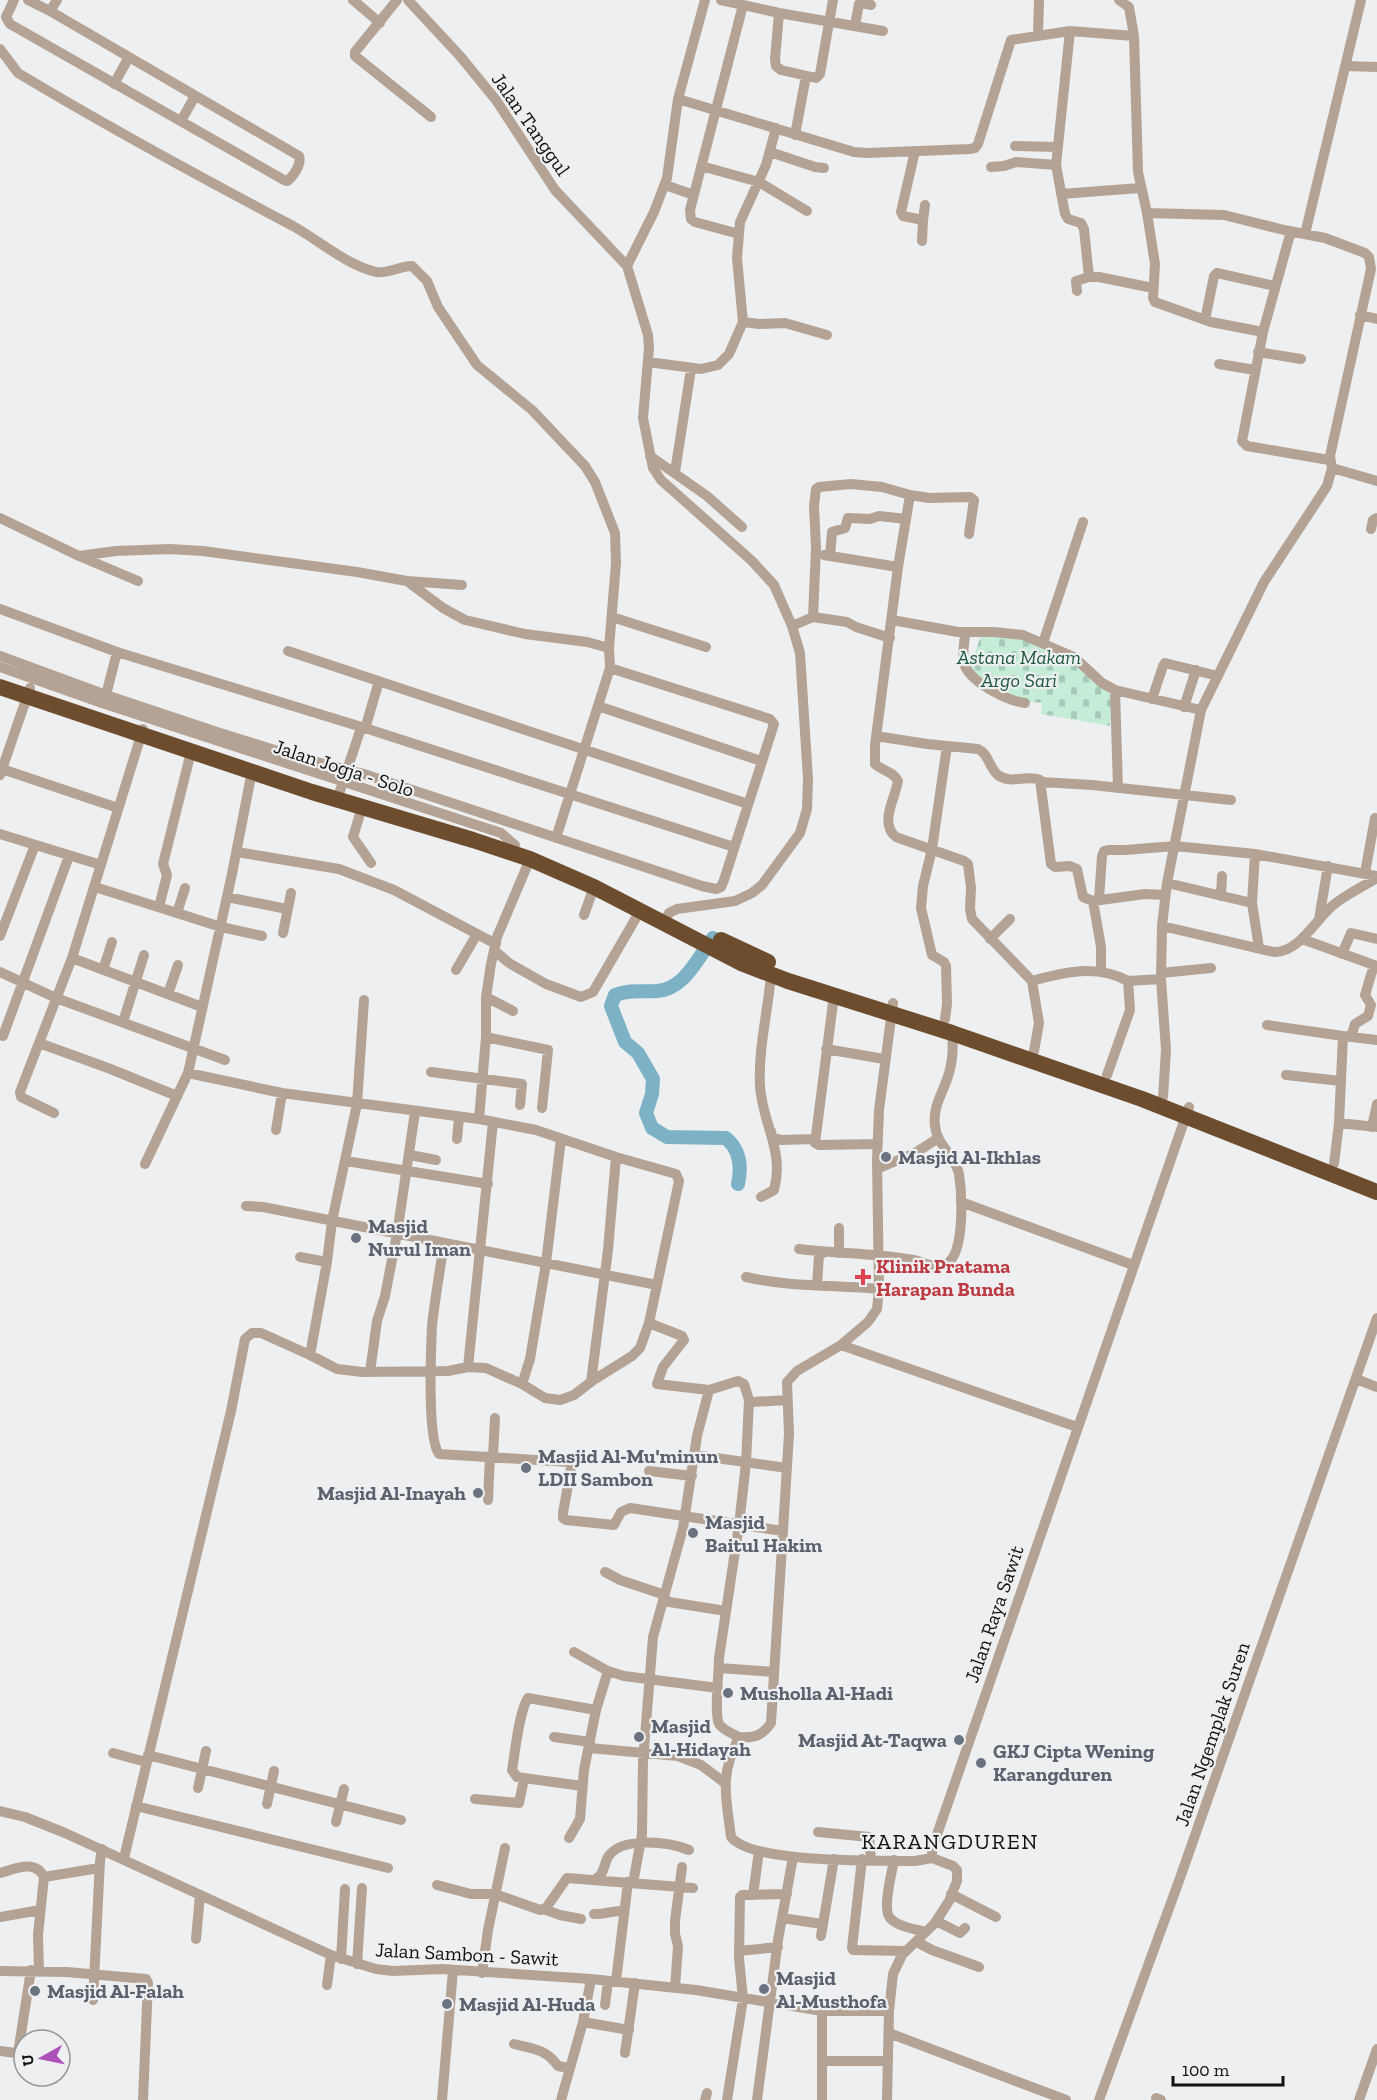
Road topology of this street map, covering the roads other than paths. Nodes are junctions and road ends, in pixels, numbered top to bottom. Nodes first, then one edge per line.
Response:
1 (14, 0) edge
2 (28, 0) edge
3 (57, 0) edge
4 (353, 0) edge
5 (397, 0) edge
6 (705, 0) edge
7 (721, 0) edge
8 (774, 0) edge
9 (833, 0) edge
10 (1039, 0) edge
11 (1119, 0) edge
12 (1361, 0) edge
13 (413, 2) edge
14 (871, 4) dead end
15 (743, 5) junction
16 (51, 11) junction
17 (776, 13) junction
18 (830, 21) junction
19 (380, 23) junction
20 (855, 25) junction
21 (883, 31) dead end
22 (1070, 31) junction
23 (1038, 35) junction
24 (1134, 36) junction
25 (0, 50) edge
26 (129, 57) junction
27 (1346, 66) junction
28 (1377, 67) edge
29 (806, 75) junction
30 (114, 84) junction
31 (195, 96) junction
32 (678, 99) junction
33 (715, 110) junction
34 (431, 117) dead end
35 (181, 121) junction
36 (776, 128) junction
37 (795, 135) junction
38 (1015, 146) dead end
39 (1057, 147) junction
40 (911, 151) junction
41 (770, 152) junction
42 (1056, 165) junction
43 (701, 166) junction
44 (991, 167) dead end
45 (824, 168) dead end
46 (759, 182) junction
47 (665, 185) junction
48 (1140, 188) junction
49 (1061, 194) junction
50 (694, 195) junction
51 (925, 205) dead end
52 (807, 211) dead end
53 (1147, 213) junction
54 (923, 220) junction
55 (1291, 231) junction
56 (739, 234) junction
57 (1305, 234) junction
58 (922, 241) dead end
59 (627, 266) junction
60 (1089, 277) junction
61 (1275, 286) junction
62 (1153, 288) junction
63 (1077, 291) dead end
64 (1360, 315) junction
65 (1377, 319) edge
66 (1205, 320) junction
67 (743, 322) junction
68 (1263, 332) junction
69 (827, 335) dead end
70 (1258, 352) junction
71 (1301, 359) dead end
72 (648, 362) junction
73 (1219, 364) dead end
74 (691, 369) junction
75 (1255, 370) junction
76 (651, 461) junction
77 (1330, 464) junction
78 (675, 472) junction
79 (1377, 481) edge
80 (909, 495) junction
81 (0, 518) edge
82 (1377, 518) edge
83 (906, 519) junction
84 (1083, 522) dead end
85 (742, 526) dead end
86 (1371, 529) dead end
87 (969, 534) dead end
88 (816, 554) junction
89 (79, 556) junction
90 (830, 556) junction
91 (898, 567) junction
92 (138, 581) dead end
93 (407, 581) junction
94 (438, 583) junction
95 (462, 585) dead end
96 (434, 601) junction
97 (0, 609) edge
98 (612, 617) junction
99 (811, 619) junction
100 (892, 620) junction
101 (794, 625) junction
102 (965, 632) junction
103 (890, 638) junction
104 (1043, 643) junction
105 (706, 646) dead end
106 (609, 648) junction
107 (288, 651) dead end
108 (117, 652) junction
109 (0, 656) edge
110 (0, 667) edge
111 (610, 668) junction
112 (1196, 670) junction
113 (0, 676) edge
114 (1218, 676) junction
115 (379, 681) junction
116 (0, 687) edge
117 (1115, 690) junction
118 (28, 693) junction
119 (106, 695) junction
120 (1152, 699) junction
121 (1025, 703) dead end
122 (598, 706) junction
123 (1184, 707) junction
124 (1201, 710) junction
125 (363, 728) junction
126 (142, 731) junction
127 (876, 736) junction
128 (947, 746) junction
129 (584, 751) junction
130 (191, 752) junction
131 (762, 761) junction
132 (346, 769) junction
133 (252, 771) junction
134 (1, 772) edge
135 (1041, 782) junction
136 (1118, 788) junction
137 (340, 790) junction
138 (570, 794) junction
139 (1185, 795) junction
140 (1231, 800) dead end
141 (747, 804) junction
142 (362, 807) junction
143 (118, 808) junction
144 (1375, 818) dead end
145 (0, 834) edge
146 (556, 838) junction
147 (35, 845) junction
148 (1175, 846) junction
149 (734, 847) junction
150 (932, 849) junction
151 (237, 852) junction
152 (1255, 854) junction
153 (69, 856) junction
154 (530, 859) junction
155 (370, 863) dead end
156 (101, 866) junction
157 (1328, 866) junction
158 (1365, 873) junction
159 (1222, 876) dead end
160 (1377, 877) edge
161 (1167, 883) junction
162 (95, 887) junction
163 (594, 887) junction
164 (185, 888) dead end
165 (291, 893) dead end
166 (1165, 895) junction
167 (1221, 896) junction
168 (227, 897) junction
169 (1096, 900) junction
170 (1252, 903) junction
171 (159, 908) junction
172 (287, 909) junction
173 (640, 911) junction
174 (177, 913) junction
175 (584, 915) dead end
176 (667, 918) junction
177 (1010, 919) dead end
178 (1319, 919) junction
179 (1162, 926) junction
180 (220, 927) junction
181 (283, 933) dead end
182 (477, 934) junction
183 (0, 936) edge
184 (262, 936) dead end
185 (990, 939) junction
186 (1377, 939) edge
187 (1305, 940) junction
188 (112, 942) dead end
189 (495, 947) junction
190 (1259, 948) junction
191 (1342, 954) junction
192 (144, 955) dead end
193 (72, 958) junction
194 (178, 965) dead end
195 (1375, 965) edge
196 (1211, 968) dead end
197 (103, 970) junction
198 (456, 970) dead end
199 (0, 972) edge
200 (1101, 972) junction
201 (771, 975) junction
202 (1161, 976) junction
203 (1032, 981) junction
204 (1128, 981) junction
205 (134, 982) junction
206 (22, 983) junction
207 (168, 994) junction
208 (834, 994) junction
209 (486, 997) junction
210 (56, 998) junction
211 (364, 1000) dead end
212 (202, 1007) junction
213 (892, 1008) junction
214 (513, 1011) dead end
215 (123, 1022) junction
216 (1268, 1025) dead end
217 (948, 1026) junction
218 (3, 1036) dead end
219 (486, 1037) junction
220 (1347, 1037) junction
221 (1377, 1040) edge
222 (39, 1043) junction
223 (193, 1048) junction
224 (826, 1049) junction
225 (1034, 1050) junction
226 (884, 1059) junction
227 (225, 1060) dead end
228 (188, 1072) junction
229 (431, 1072) dead end
230 (1107, 1075) junction
231 (1286, 1075) dead end
232 (482, 1078) junction
233 (1341, 1081) junction
234 (282, 1093) junction
235 (177, 1096) junction
236 (1163, 1097) junction
237 (357, 1104) junction
238 (1377, 1104) edge
239 (520, 1105) dead end
240 (542, 1108) dead end
241 (415, 1112) junction
242 (1186, 1112) junction
243 (54, 1113) dead end
244 (459, 1117) junction
245 (479, 1119) junction
246 (493, 1122) junction
247 (1339, 1123) junction
248 (1375, 1127) edge
249 (276, 1131) dead end
250 (771, 1131) junction
251 (457, 1139) dead end
252 (561, 1139) junction
253 (815, 1139) junction
254 (937, 1139) junction
255 (877, 1144) junction
256 (410, 1155) junction
257 (616, 1157) junction
258 (436, 1160) dead end
259 (346, 1161) junction
260 (145, 1164) dead end
261 (1334, 1164) junction
262 (877, 1169) junction
263 (407, 1172) junction
264 (1377, 1180) edge
265 (488, 1184) junction
266 (1377, 1192) edge
267 (761, 1197) dead end
268 (961, 1202) junction
269 (246, 1206) dead end
270 (332, 1221) junction
271 (839, 1228) dead end
272 (397, 1234) junction
273 (444, 1243) junction
274 (799, 1249) dead end
275 (479, 1250) junction
276 (825, 1252) junction
277 (839, 1253) junction
278 (300, 1257) dead end
279 (879, 1257) junction
280 (327, 1262) junction
281 (546, 1263) junction
282 (1133, 1265) junction
283 (605, 1275) junction
284 (746, 1276) dead end
285 (657, 1285) junction
286 (817, 1285) junction
287 (879, 1289) junction
288 (1377, 1318) edge
289 (655, 1326) junction
290 (841, 1345) junction
291 (310, 1355) junction
292 (468, 1367) junction
293 (431, 1371) junction
294 (370, 1372) junction
295 (1356, 1379) junction
296 (591, 1382) junction
297 (522, 1384) junction
298 (1377, 1387) edge
299 (709, 1390) junction
300 (749, 1400) junction
301 (787, 1400) junction
302 (495, 1418) dead end
303 (1077, 1427) junction
304 (695, 1455) junction
305 (492, 1456) junction
306 (746, 1463) junction
307 (787, 1468) junction
308 (649, 1471) dead end
309 (692, 1476) junction
310 (488, 1500) dead end
311 (685, 1516) junction
312 (739, 1526) junction
313 (783, 1532) junction
314 (605, 1572) dead end
315 (664, 1598) junction
316 (726, 1611) junction
317 (574, 1652) dead end
318 (719, 1668) junction
319 (608, 1671) junction
320 (774, 1672) junction
321 (648, 1679) junction
322 (718, 1688) junction
323 (596, 1710) junction
324 (554, 1737) dead end
325 (739, 1737) junction
326 (589, 1745) junction
327 (206, 1751) dead end
328 (113, 1753) dead end
329 (643, 1754) junction
330 (147, 1759) junction
331 (202, 1769) junction
332 (274, 1771) dead end
333 (524, 1779) junction
334 (725, 1783) junction
335 (582, 1786) junction
336 (271, 1787) junction
337 (198, 1788) dead end
338 (344, 1789) dead end
339 (475, 1799) dead end
340 (267, 1804) dead end
341 (340, 1804) junction
342 (136, 1806) junction
343 (0, 1811) edge
344 (401, 1820) dead end
345 (336, 1822) dead end
346 (818, 1832) dead end
347 (569, 1838) dead end
348 (642, 1840) junction
349 (505, 1848) dead end
350 (102, 1849) junction
351 (689, 1851) dead end
352 (759, 1851) junction
353 (794, 1857) junction
354 (124, 1858) junction
355 (932, 1858) junction
356 (834, 1859) junction
357 (866, 1859) junction
358 (894, 1860) junction
359 (681, 1867) dead end
360 (99, 1868) junction
361 (388, 1868) dead end
362 (0, 1873) edge
363 (44, 1876) junction
364 (594, 1880) junction
365 (630, 1883) junction
366 (436, 1885) dead end
367 (678, 1886) junction
368 (345, 1888) dead end
369 (362, 1888) dead end
370 (693, 1888) dead end
371 (495, 1894) junction
372 (787, 1894) junction
373 (951, 1894) junction
374 (200, 1895) junction
375 (753, 1895) junction
376 (543, 1909) junction
377 (40, 1910) junction
378 (624, 1911) junction
379 (594, 1914) dead end
380 (0, 1917) edge
381 (996, 1917) dead end
382 (783, 1918) junction
383 (581, 1919) dead end
384 (936, 1920) junction
385 (822, 1924) junction
386 (965, 1928) dead end
387 (926, 1932) junction
388 (821, 1936) dead end
389 (196, 1939) dead end
390 (917, 1942) junction
391 (778, 1947) junction
392 (739, 1951) junction
393 (906, 1951) junction
394 (336, 1957) junction
395 (357, 1964) junction
396 (979, 1967) dead end
397 (453, 1970) junction
398 (0, 1971) edge
399 (35, 1971) junction
400 (482, 1972) junction
401 (95, 1974) junction
402 (591, 1979) junction
403 (612, 1981) junction
404 (635, 1983) junction
405 (327, 1985) dead end
406 (675, 1988) junction
407 (743, 1999) junction
408 (93, 2000) dead end
409 (770, 2004) junction
410 (605, 2005) dead end
411 (822, 2011) junction
412 (890, 2011) junction
413 (583, 2022) junction
414 (25, 2028) edge
415 (629, 2030) junction
416 (889, 2033) junction
417 (514, 2044) dead end
418 (1377, 2049) edge
419 (626, 2053) dead end
420 (822, 2061) junction
421 (888, 2061) junction
422 (569, 2068) junction
423 (143, 2100) edge
424 (442, 2100) edge
425 (561, 2100) edge
426 (728, 2100) edge
427 (758, 2100) edge
428 (822, 2100) edge
429 (887, 2100) edge
430 (1066, 2100) edge
431 (1100, 2100) edge
432 (1359, 2100) edge

1 - 30 street
2 - 16 street
3 - 16 street
4 - 19 street
5 - 19 street
6 - 32 street
7 - 15 street
8 - 17 street
9 - 18 street
10 - 23 street
11 - 24 street
12 - 27 street
13 - 59 street, Jalan Tanggul
14 - 20 street
15 - 17 street
15 - 33 street
16 - 26 street
17 - 18 street
17 - 29 street
18 - 20 street
18 - 29 street
19 - 34 street
20 - 21 street
22 - 23 street
22 - 24 street
22 - 39 street
23 - 40 street
24 - 48 street
25 - 98 street
26 - 30 street
26 - 31 street
27 - 28 street
27 - 57 street
29 - 37 street
30 - 35 street
31 - 35 street
31 - 35 street
32 - 33 street
32 - 47 street
33 - 36 street
33 - 43 street
36 - 37 street
36 - 41 street
37 - 40 street
38 - 39 street
39 - 42 street
40 - 54 street
41 - 45 street
41 - 46 street
42 - 44 street
42 - 49 street
43 - 46 street
43 - 50 street
46 - 52 street
46 - 56 street
47 - 50 street
47 - 59 street
48 - 49 street
48 - 53 street
49 - 60 street
50 - 56 street
51 - 54 street
53 - 55 street
53 - 62 street
54 - 58 street
55 - 57 street
55 - 61 street
56 - 67 street
57 - 64 street
59 - 72 street
60 - 62 street
60 - 63 street
61 - 66 street
61 - 68 street
62 - 66 street
64 - 65 street
64 - 77 street
66 - 68 street
67 - 69 street
67 - 74 street
68 - 70 street
70 - 71 street
70 - 75 street
72 - 74 street
72 - 76 street
73 - 75 street
74 - 78 street
75 - 77 street
76 - 78 street
76 - 101 street
77 - 79 street
77 - 114 street
78 - 85 street
80 - 83 street
80 - 87 street
80 - 88 street
81 - 89 street
82 - 86 street
83 - 90 street
83 - 91 street
84 - 104 street
88 - 90 street
88 - 99 street
89 - 92 street
89 - 93 street
90 - 91 street
91 - 100 street
93 - 94 street
93 - 96 street
94 - 95 street
94 - 96 street
96 - 106 street
97 - 108 street
98 - 105 street
98 - 106 street
99 - 101 street
99 - 103 street
100 - 102 street
100 - 103 street
101 - 176 street
102 - 104 street
102 - 121 street
103 - 127 street
104 - 117 street
106 - 111 street
107 - 115 street
108 - 119 street
108 - 125 street
109 - 119 street
110 - 137 street
111 - 122 street
111 - 131 street
112 - 114 street
112 - 120 street
112 - 123 street
113 - 118 highway, Jalan Jogja - Solo
114 - 124 street
115 - 125 street
115 - 129 street
116 - 118 highway, Jalan Jogja - Solo
117 - 120 street
117 - 136 street
118 - 126 highway, Jalan Jogja - Solo
118 - 134 street
119 - 132 street
120 - 123 street
122 - 129 street
122 - 131 street
123 - 124 street
124 - 139 street
125 - 132 street
125 - 138 street
126 - 130 highway, Jalan Jogja - Solo
126 - 137 highway, Jalan Jogja - Solo
126 - 143 street
127 - 128 street
127 - 150 street
128 - 135 street
128 - 150 street
129 - 138 street
129 - 141 street
130 - 133 highway, Jalan Jogja - Solo
130 - 171 street
131 - 141 street
132 - 137 street
132 - 146 street
133 - 137 highway, Jalan Jogja - Solo
133 - 151 street
134 - 143 street
135 - 136 street
135 - 169 street
136 - 139 street
137 - 142 highway, Jalan Jogja - Solo
137 - 176 highway, Jalan Jogja - Solo
138 - 146 street
138 - 149 street
139 - 140 street
139 - 148 street
141 - 149 street
142 - 154 highway, Jalan Jogja - Solo
142 - 155 street
143 - 156 street
144 - 158 street
145 - 147 street
146 - 149 street
147 - 153 street
147 - 183 street
148 - 152 street
148 - 161 street
148 - 169 street
150 - 185 street
150 - 217 street
151 - 168 street
151 - 182 street
152 - 157 street
152 - 170 street
153 - 156 street
153 - 206 street
154 - 163 highway, Jalan Jogja - Solo
154 - 189 street
156 - 162 street
157 - 158 street
157 - 178 street
158 - 160 street
159 - 167 street
160 - 178 street
161 - 166 street
161 - 167 street
162 - 171 street
162 - 193 street
163 - 173 highway, Jalan Jogja - Solo
163 - 175 street
164 - 174 street
165 - 172 street
166 - 169 street
166 - 179 street
167 - 170 street
168 - 172 street
168 - 180 street
169 - 200 street
170 - 190 street
171 - 174 street
172 - 181 street
173 - 176 highway, Jalan Jogja - Solo
173 - 189 street
174 - 180 street
176 - 201 highway
176 - 213 highway
177 - 185 street
178 - 187 street
179 - 190 street
179 - 202 street
180 - 184 street
180 - 212 street
182 - 189 street
182 - 198 street
185 - 203 street
186 - 191 street
187 - 190 street
187 - 191 street
188 - 197 street
189 - 209 street
191 - 195 street
192 - 205 street
193 - 197 street
193 - 210 street
194 - 207 street
195 - 220 street
196 - 202 street
197 - 205 street
199 - 206 street
200 - 203 street
200 - 204 street
201 - 208 highway
201 - 250 street
202 - 204 street
202 - 236 street
203 - 225 street
204 - 230 street
205 - 207 street
205 - 215 street
206 - 210 street
206 - 218 street
207 - 212 street
208 - 213 highway
208 - 224 street
209 - 214 street
209 - 219 street
210 - 215 street
210 - 222 street
211 - 237 street
212 - 223 street
213 - 217 highway
213 - 226 street
215 - 223 street
216 - 220 street
217 - 225 highway
217 - 242 highway
217 - 254 street
219 - 232 street
219 - 240 street
220 - 221 street
220 - 233 street
222 - 235 street
222 - 243 street
223 - 227 street
223 - 228 street
224 - 226 street
224 - 253 street
225 - 230 highway
226 - 255 street
228 - 234 street
228 - 235 street
229 - 232 street
230 - 236 highway
231 - 233 street
232 - 239 street
232 - 245 street
233 - 247 street
234 - 237 street
234 - 249 street
235 - 260 street
236 - 242 highway
237 - 241 street
237 - 259 street
238 - 248 street
241 - 244 street
241 - 256 street
242 - 261 highway
242 - 266 highway
242 - 282 street, Jalan Raya Sawit
244 - 245 street
244 - 251 street
245 - 246 street
246 - 252 street
246 - 265 street
247 - 248 street
247 - 261 street
250 - 253 street
250 - 267 street
252 - 257 street
252 - 281 street
253 - 255 street
254 - 262 street
254 - 268 street
255 - 262 street
256 - 258 street
256 - 263 street
257 - 283 street
257 - 285 street
259 - 263 street
259 - 270 street
261 - 264 highway
262 - 279 street
263 - 265 street
263 - 272 street
265 - 275 street
268 - 279 street
268 - 282 street
269 - 270 street
270 - 272 street
270 - 280 street
271 - 277 street
272 - 273 street
272 - 294 street
273 - 275 street
273 - 293 street
274 - 276 street
275 - 281 street
275 - 292 street
276 - 277 street
276 - 286 street
277 - 279 street
278 - 280 street
279 - 287 street
280 - 291 street
281 - 283 street
281 - 297 street
282 - 303 street, Jalan Raya Sawit
283 - 285 street
283 - 296 street
284 - 286 street
285 - 289 street
286 - 287 street
287 - 290 street
288 - 295 street, Jalan Ngemplak Suren
289 - 296 street
289 - 299 street
290 - 301 street
290 - 303 street
291 - 294 street
291 - 330 street
292 - 293 street
292 - 297 street
293 - 294 street
293 - 305 street
295 - 298 street
295 - 431 street, Jalan Ngemplak Suren
296 - 297 street
299 - 300 street
299 - 304 street
300 - 301 street
300 - 306 street
301 - 307 street
302 - 305 street
303 - 355 street, Jalan Raya Sawit
304 - 306 street
304 - 309 street
305 - 310 street
305 - 311 street
306 - 307 street
306 - 312 street
307 - 313 street
308 - 309 street
309 - 311 street
311 - 312 street
311 - 315 street
312 - 313 street
312 - 316 street
313 - 320 street
314 - 315 street
315 - 316 street
315 - 321 street
316 - 318 street
317 - 319 street
318 - 320 street
318 - 322 street
319 - 321 street
319 - 323 street
320 - 325 street
321 - 322 street
321 - 329 street
322 - 325 street
323 - 326 street
323 - 333 street
324 - 326 street
325 - 334 street
326 - 329 street
326 - 335 street
327 - 331 street
328 - 330 street
329 - 334 street
329 - 348 street
330 - 331 street
330 - 342 street
331 - 336 street
331 - 337 street
332 - 336 street
333 - 335 street
333 - 339 street
334 - 352 street
335 - 347 street
336 - 340 street
336 - 341 street
338 - 341 street
341 - 344 street
341 - 345 street
342 - 354 street
342 - 361 street
343 - 350 street, Jalan Sambon - Sawit
346 - 357 street
348 - 351 street
348 - 364 street
348 - 365 street
349 - 371 street
350 - 354 street, Jalan Sambon - Sawit
350 - 360 street
352 - 353 street
352 - 375 street
353 - 356 street
353 - 372 street
354 - 374 street, Jalan Sambon - Sawit
355 - 358 street
355 - 373 street
356 - 357 street
356 - 385 street
357 - 358 street
357 - 393 street
358 - 387 street
359 - 367 street
360 - 363 street
360 - 401 street
362 - 363 street
363 - 377 street
364 - 365 street
364 - 376 street
365 - 367 street
365 - 378 street
366 - 371 street
367 - 370 street
367 - 406 street
368 - 394 street
369 - 395 street
371 - 376 street
371 - 400 street
372 - 375 street
372 - 382 street
373 - 381 street
373 - 384 street
374 - 389 street
374 - 394 street, Jalan Sambon - Sawit
375 - 392 street
376 - 383 street
377 - 380 street
377 - 399 street
378 - 379 street
378 - 403 street
382 - 385 street
382 - 391 street
384 - 386 street
384 - 387 street
385 - 388 street
387 - 390 street
390 - 393 street
390 - 396 street
391 - 392 street
391 - 409 street
392 - 407 street
393 - 412 street
394 - 395 street, Jalan Sambon - Sawit
394 - 405 street
395 - 397 street, Jalan Sambon - Sawit
397 - 400 street, Jalan Sambon - Sawit
397 - 424 street
398 - 399 street
399 - 401 street
399 - 414 street
400 - 402 street, Jalan Sambon - Sawit
401 - 408 street
401 - 423 street
402 - 403 street, Jalan Sambon - Sawit
402 - 413 street
403 - 404 street, Jalan Sambon - Sawit
403 - 410 street
404 - 406 street, Jalan Sambon - Sawit
404 - 415 street
406 - 407 street, Jalan Sambon - Sawit
407 - 409 street, Jalan Sambon - Sawit
407 - 426 street
409 - 411 street, Jalan Sambon - Sawit
409 - 427 street
411 - 412 street, Jalan Sambon - Sawit
411 - 420 street
412 - 416 street
413 - 415 street
413 - 422 street
415 - 419 street
416 - 421 street
416 - 430 street
417 - 422 street
418 - 432 street
420 - 421 street
420 - 428 street
421 - 429 street
422 - 425 street

